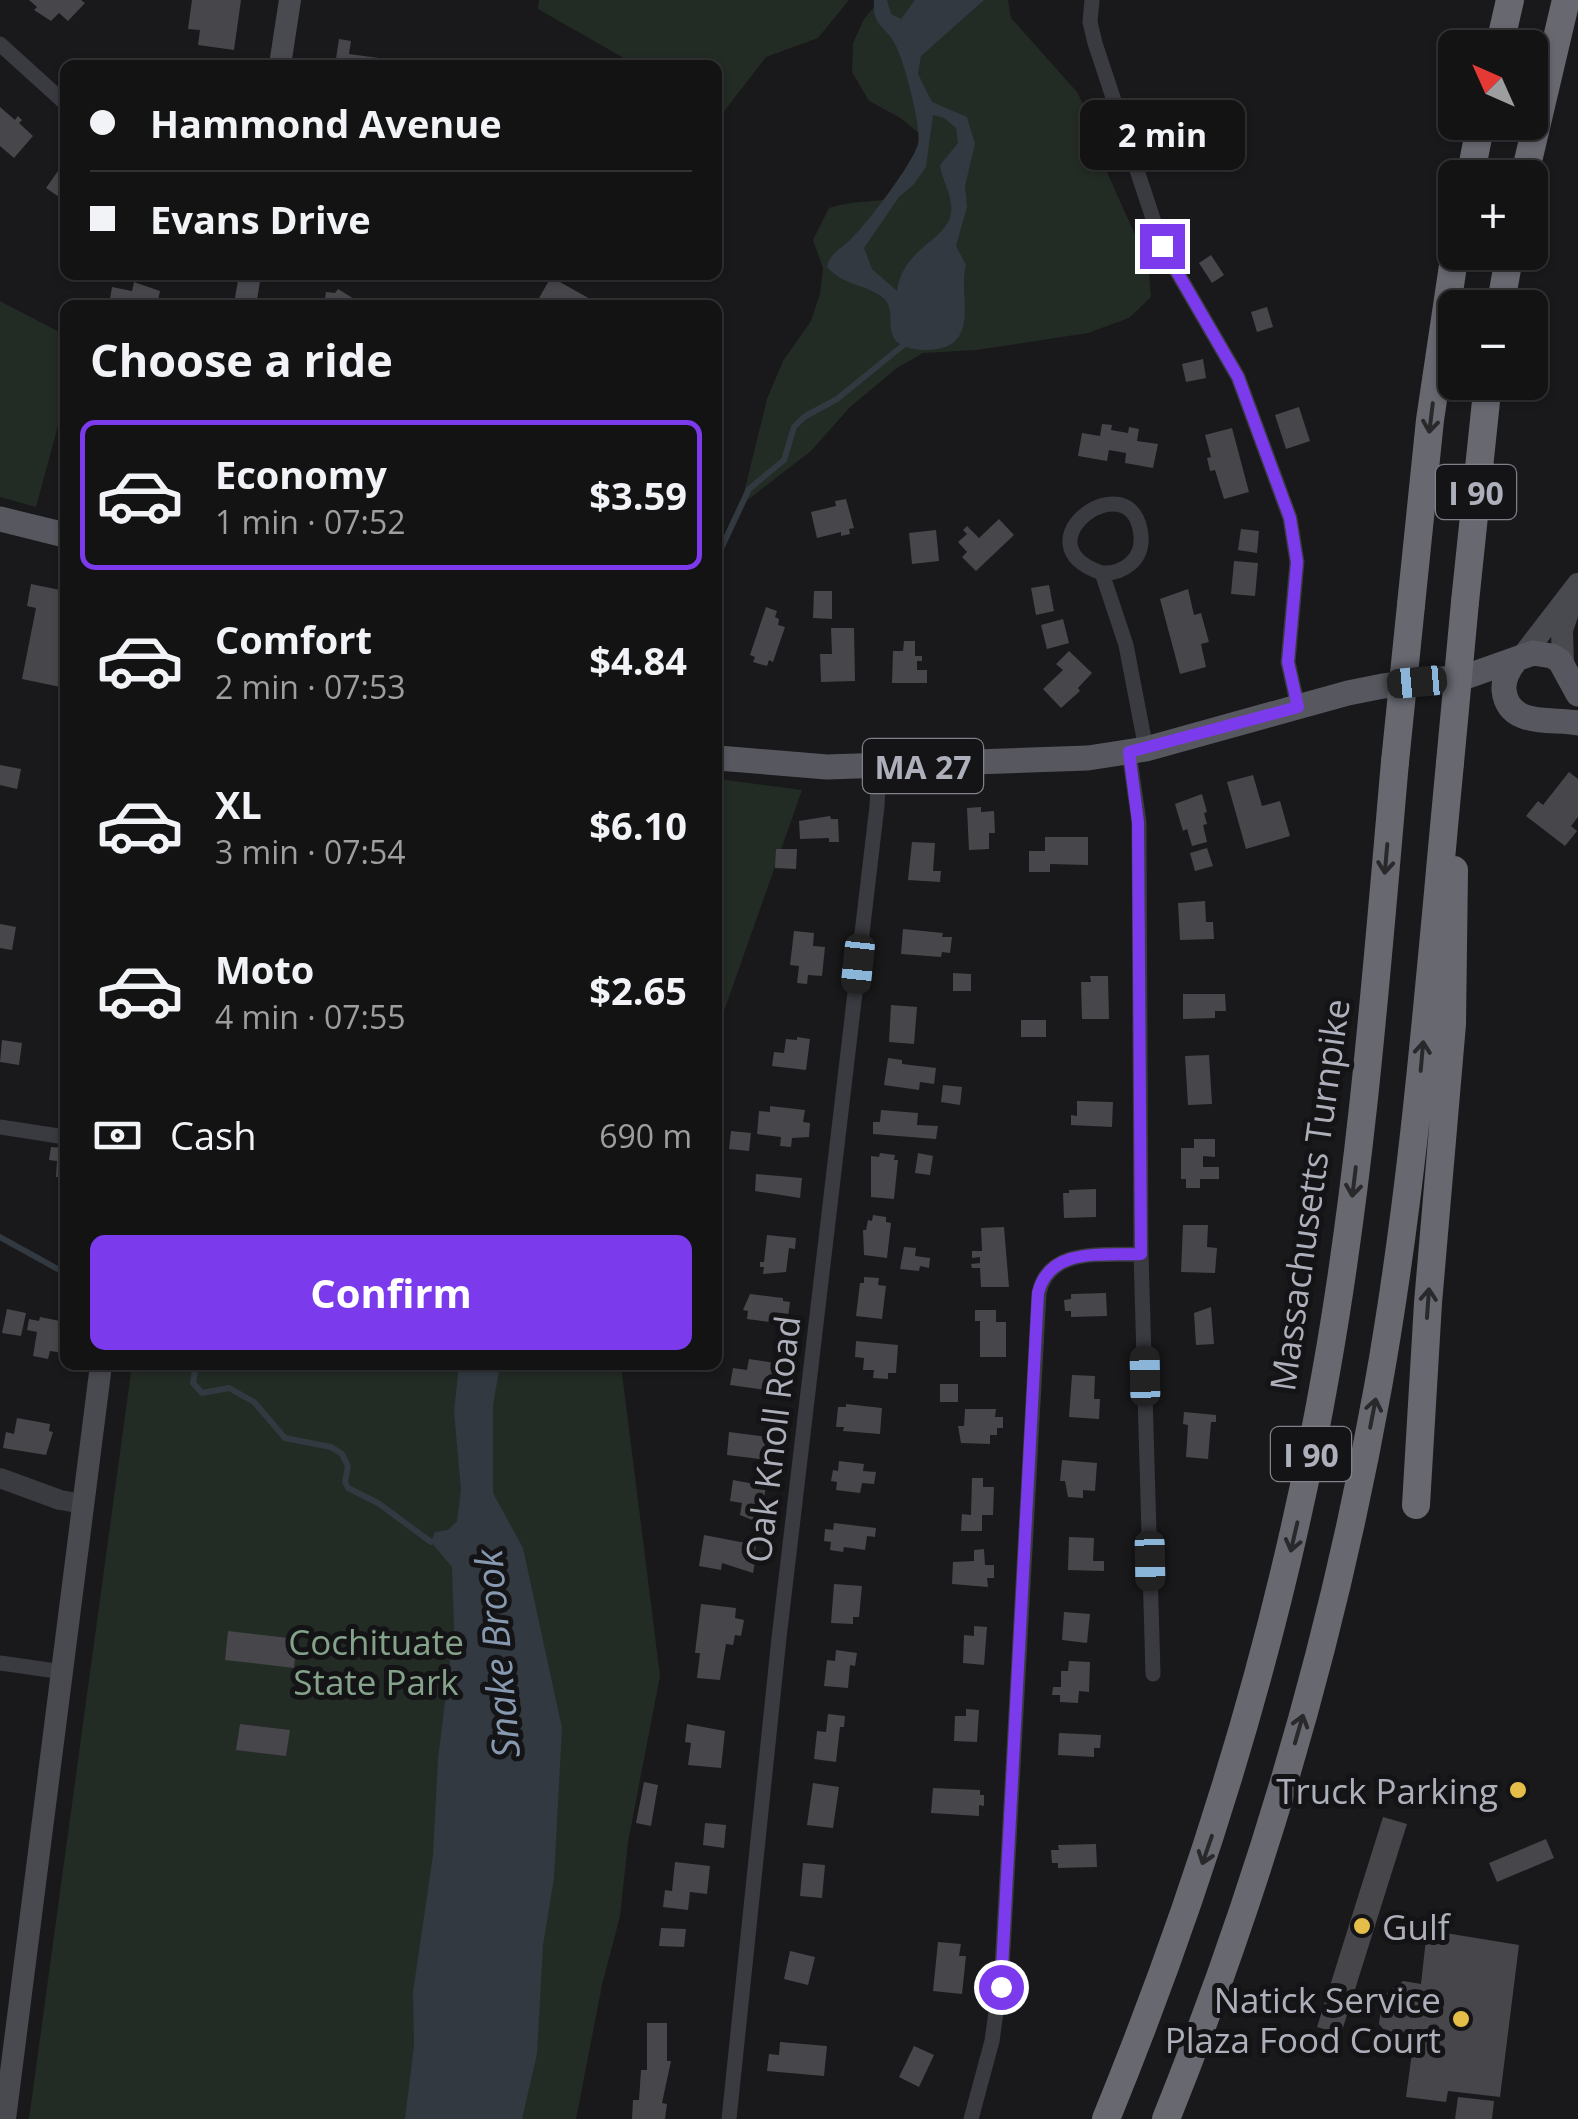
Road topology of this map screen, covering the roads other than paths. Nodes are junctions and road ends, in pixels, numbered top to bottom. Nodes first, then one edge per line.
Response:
1 (290, 0) edge
2 (1092, 0) edge
3 (1510, 0) edge
4 (1566, 0) edge
5 (1503, 30) edge
6 (0, 44) edge
7 (281, 60) edge
8 (60, 98) edge
9 (1528, 160) edge
10 (1453, 270) edge
11 (1486, 400) edge
12 (0, 520) edge
13 (60, 534) edge
14 (1102, 574) junction
15 (1578, 586) edge
16 (1518, 659) junction
17 (1570, 679) edge
18 (1440, 681) junction
19 (1298, 707) junction
20 (1511, 707) junction
21 (1542, 720) junction
22 (1578, 723) edge
23 (1138, 750) junction
24 (722, 758) edge
25 (1450, 763) junction
26 (879, 767) junction
27 (0, 1127) edge
28 (60, 1136) edge
29 (1141, 1254) junction
30 (100, 1370) edge
31 (0, 1478) edge
32 (84, 1504) junction
33 (1416, 1505) dead end
34 (0, 1663) edge
35 (64, 1672) junction
36 (1153, 1674) dead end
37 (4, 2119) edge
38 (729, 2119) edge
39 (971, 2119) edge
40 (1106, 2119) edge
41 (1166, 2119) edge

1 - 7 main road
2 - 19 street
3 - 5 highway
4 - 9 highway
6 - 8 street
10 -> 40 highway, Massachusetts Turnpike / I 90, bridge
11 - 25 highway, I 90, bridge
12 - 13 main road
14 - 14 street
14 - 23 street
15 - 16 main road
15 - 17 main road
16 - 17 main road
16 - 18 main road, MA 27
16 - 20 main road
17 - 21 main road
18 - 19 main road, MA 27
18 - 20 main road, MA 27
19 - 23 main road, MA 27
20 - 21 main road
21 - 22 main road
23 - 26 main road, MA 27
23 - 29 street
24 - 26 main road, MA 27
33 -> 25 highway
41 -> 25 highway, I 90
26 - 38 street, Oak Knoll Road
27 - 28 street
29 - 36 street
29 - 39 street
30 - 32 main road
31 - 32 street
32 - 35 main road
34 - 35 street
35 - 37 main road

